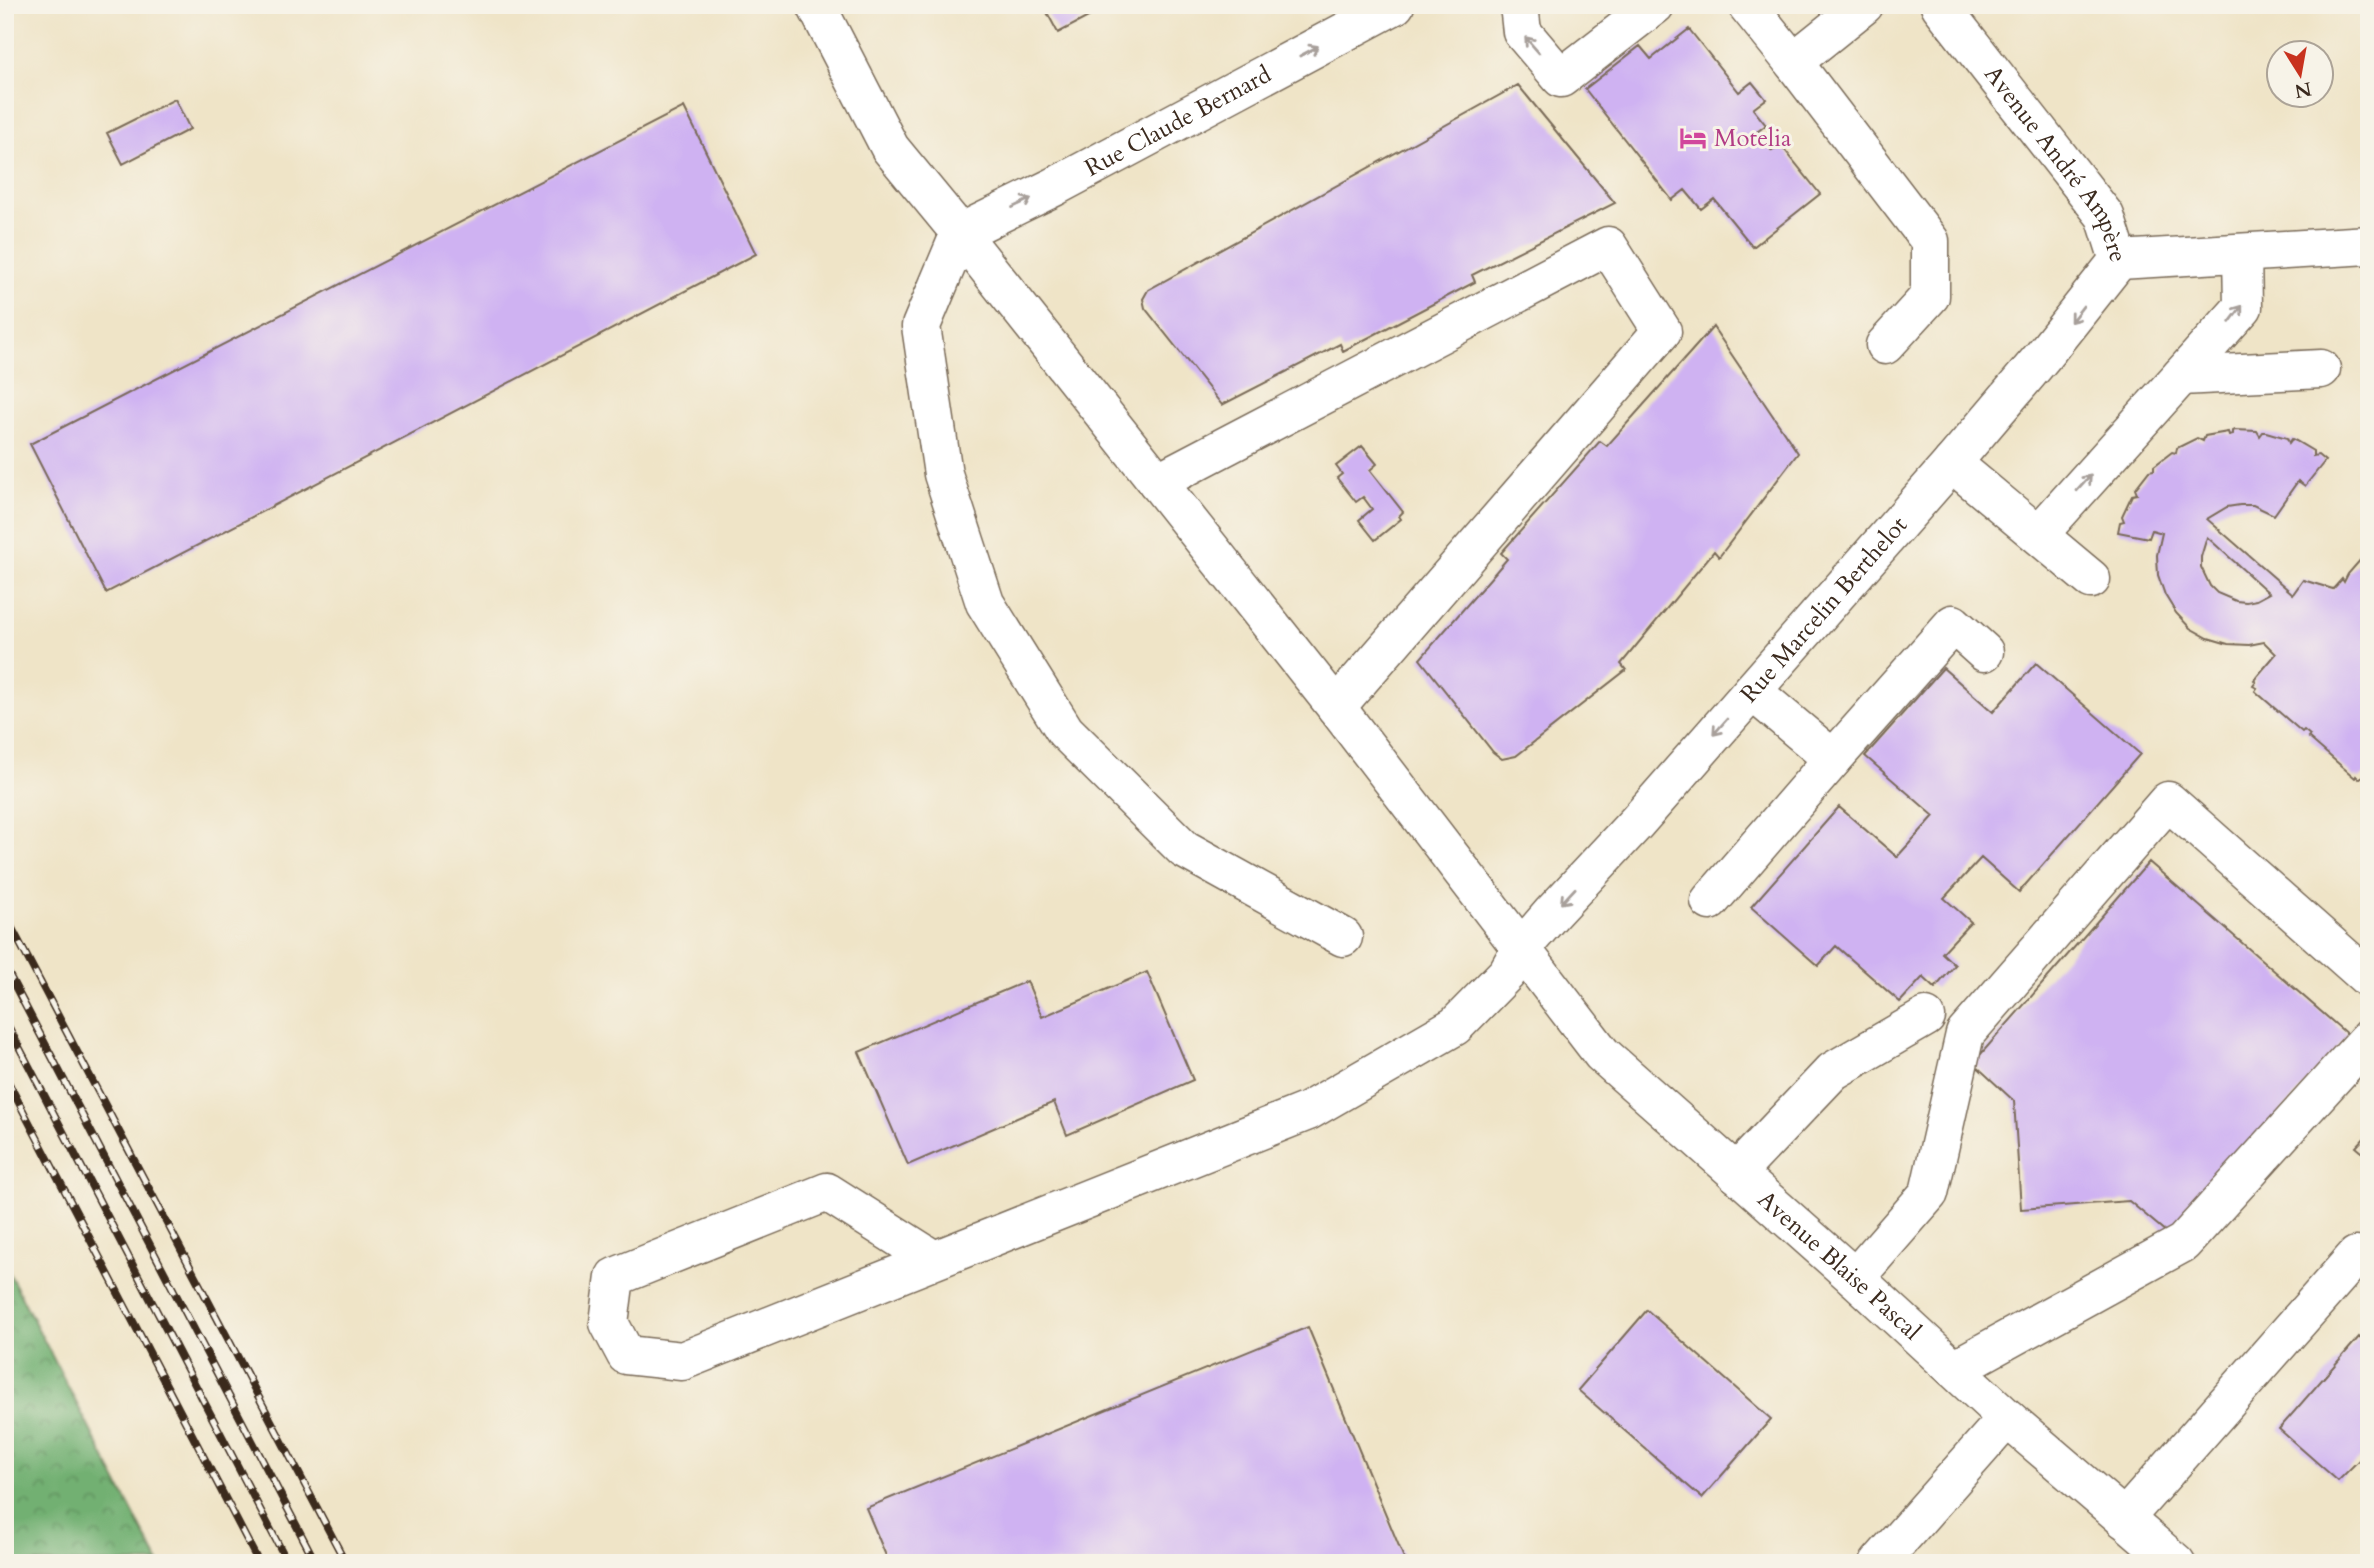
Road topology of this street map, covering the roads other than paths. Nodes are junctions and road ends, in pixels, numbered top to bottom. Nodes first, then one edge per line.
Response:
1 (816, 5) edge
2 (1395, 5) edge
3 (1519, 5) edge
4 (1656, 5) edge
5 (1747, 5) edge
6 (1864, 5) edge
7 (1940, 5) edge
8 (1793, 62) junction
9 (960, 233) junction
10 (2369, 245) edge
11 (2242, 253) junction
12 (2119, 260) junction
13 (1885, 345) dead end
14 (2321, 369) dead end
15 (2181, 376) junction
16 (1952, 463) junction
17 (1157, 482) junction
18 (2039, 534) junction
19 (2091, 579) dead end
20 (1984, 652) dead end
21 (1752, 691) junction
22 (1336, 707) junction
23 (1833, 759) junction
24 (1710, 901) dead end
25 (1343, 937) dead end
26 (1520, 950) junction
27 (2369, 979) edge
28 (1926, 1017) dead end
29 (2369, 1038) edge
30 (1736, 1172) junction
31 (2356, 1256) dead end
32 (934, 1260) junction
33 (1855, 1278) junction
34 (1954, 1369) junction
35 (2007, 1418) junction
36 (2124, 1518) junction
37 (1879, 1563) edge
38 (2176, 1563) edge

1 - 9 street, Avenue Blaise Pascal
9 -> 2 street, Rue Claude Bernard
4 -> 3 street
5 - 8 street
6 - 8 street
7 - 12 street, Avenue André Ampère
8 - 13 street
9 - 17 street, Avenue Blaise Pascal
9 - 25 street
10 - 11 street, Avenue André Ampère
11 - 12 street, Avenue André Ampère
15 -> 11 street
12 -> 16 street, Rue Marcelin Berthelot
14 - 15 street
18 -> 15 street
16 - 18 street
16 - 21 street, Rue Marcelin Berthelot
17 - 22 street, Avenue Blaise Pascal
17 - 22 street
18 - 19 street
20 - 23 street
21 - 23 street
21 -> 26 street, Rue Marcelin Berthelot
22 - 26 street, Avenue Blaise Pascal
23 - 24 street
26 - 30 street, Avenue Blaise Pascal
26 - 32 street, Rue Marcelin Berthelot
27 - 33 street
28 - 30 street
29 - 34 street
30 - 33 street, Avenue Blaise Pascal
31 - 36 street
32 - 32 street, Rue Marcelin Berthelot
33 - 34 street, Avenue Blaise Pascal
34 - 35 street, Avenue Blaise Pascal
35 - 36 street, Avenue Blaise Pascal
35 - 37 street
36 - 38 street, Avenue Blaise Pascal

